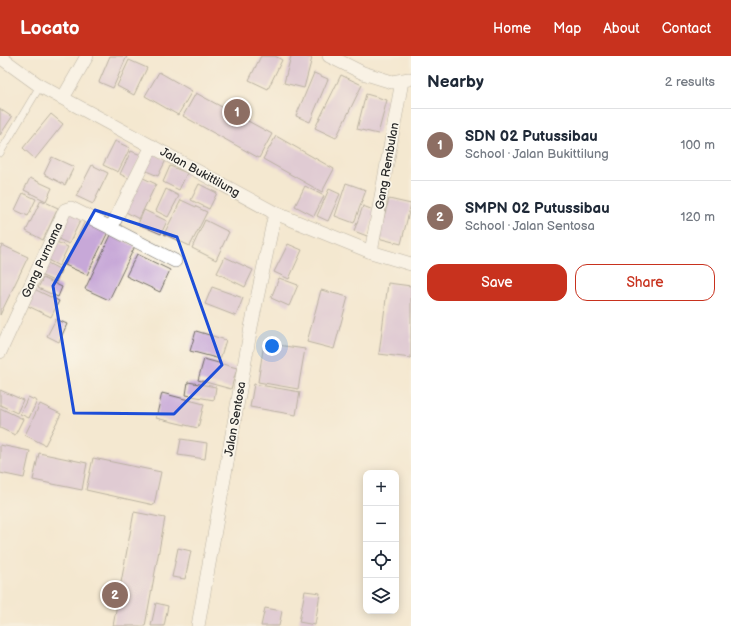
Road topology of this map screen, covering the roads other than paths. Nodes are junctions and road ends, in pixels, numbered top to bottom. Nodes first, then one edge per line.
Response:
1 (87, 56) edge
2 (329, 56) edge
3 (0, 57) edge
4 (407, 80) edge
5 (40, 86) junction
6 (63, 98) junction
7 (152, 146) junction
8 (0, 153) edge
9 (275, 213) junction
10 (111, 228) junction
11 (371, 252) junction
12 (176, 261) dead end
13 (411, 264) edge
14 (0, 352) edge
15 (201, 625) edge

1 - 6 street
2 - 4 street
3 - 5 street, Jalan Bukittilung
4 - 11 street, Gang Rembulan
5 - 6 street, Jalan Bukittilung
5 - 8 lane
6 - 7 street, Jalan Bukittilung
7 - 9 street, Jalan Bukittilung
7 - 10 street
9 - 11 street, Jalan Bukittilung
9 - 15 street, Jalan Sentosa
10 - 12 street, Gang Purnama
10 - 14 street, Gang Purnama
11 - 13 street, Jalan Bukittilung

